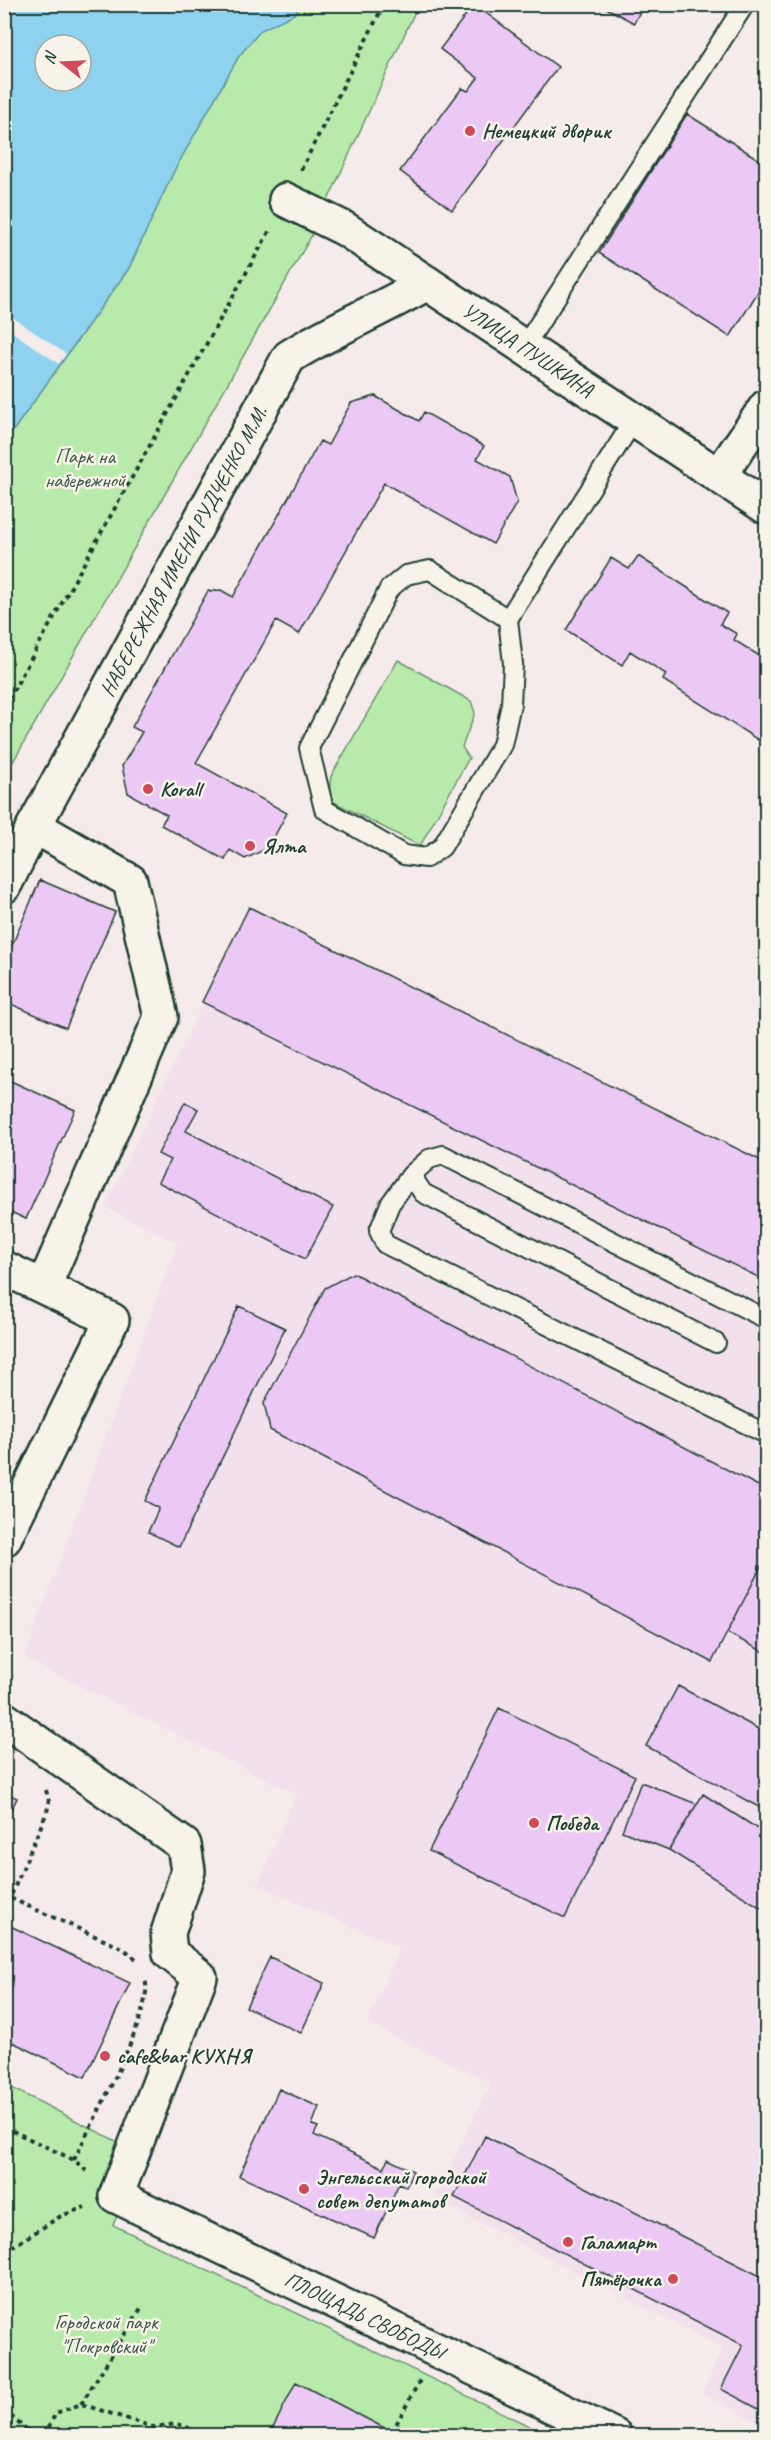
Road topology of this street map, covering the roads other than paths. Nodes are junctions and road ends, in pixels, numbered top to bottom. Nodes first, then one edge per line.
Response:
1 (745, 4) edge
2 (286, 201) road end
3 (427, 284) junction
4 (525, 347) junction
5 (766, 407) edge
6 (634, 420) junction
7 (719, 476) junction
8 (766, 507) edge
9 (508, 619) junction
10 (34, 825) junction
11 (4, 886) edge
12 (411, 1175) junction
13 (4, 1268) edge
14 (44, 1286) junction
15 (766, 1319) edge
16 (716, 1342) dead end
17 (766, 1434) edge
18 (4, 1539) edge
19 (4, 1719) edge
20 (615, 2436) edge

1 - 4 lane
2 - 3 street, УЛИЦА ПУШКИНА
3 - 4 street, УЛИЦА ПУШКИНА
3 - 10 street, НАБЕРЕЖНАЯ ИМЕНИ РУДЧЕНКО М.М.
4 - 6 street, УЛИЦА ПУШКИНА
5 - 7 street
6 - 7 street, УЛИЦА ПУШКИНА
6 - 9 lane
7 - 8 street, УЛИЦА ПУШКИНА
9 - 9 lane
10 - 11 street, НАБЕРЕЖНАЯ ИМЕНИ РУДЧЕНКО М.М.
10 - 14 street
12 - 15 lane
12 - 16 lane
12 - 17 lane
13 - 14 street
14 - 18 street
19 - 20 street, ПЛОЩАДЬ СВОБОДЫ

